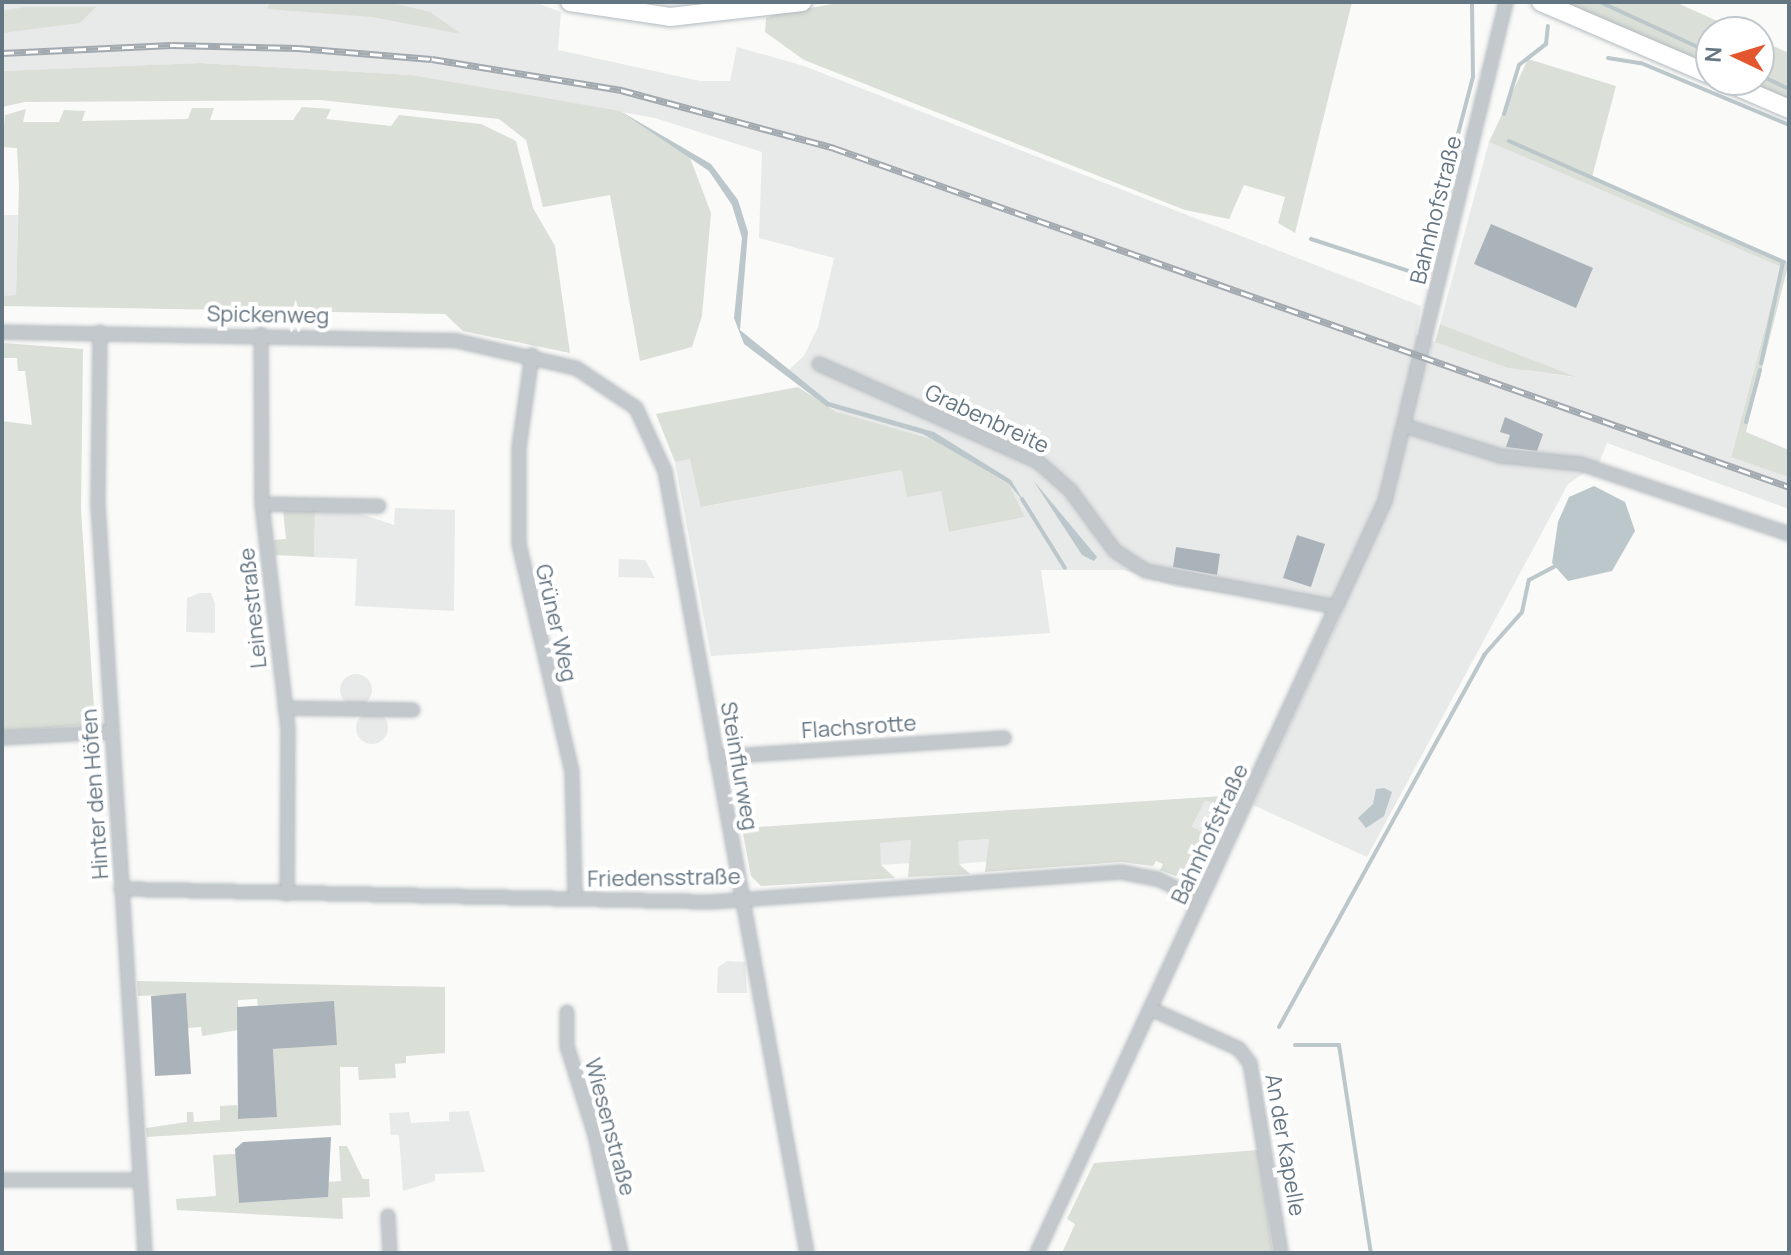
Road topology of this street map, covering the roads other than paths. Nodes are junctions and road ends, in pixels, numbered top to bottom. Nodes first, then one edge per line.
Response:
1 (570, 2) edge
2 (802, 2) edge
3 (1506, 2) edge
4 (1541, 2) edge
5 (1695, 68) edge
6 (1759, 96) edge
7 (1789, 109) edge
8 (2, 332) edge
9 (100, 332) junction
10 (261, 334) junction
11 (532, 355) junction
12 (819, 364) dead end
13 (1405, 426) junction
14 (262, 504) junction
15 (379, 506) dead end
16 (1789, 534) edge
17 (1337, 607) junction
18 (285, 708) junction
19 (413, 710) dead end
20 (111, 732) junction
21 (2, 738) edge
22 (1004, 738) dead end
23 (716, 757) junction
24 (121, 889) junction
25 (287, 894) junction
26 (743, 898) junction
27 (575, 899) junction
28 (1200, 900) junction
29 (1151, 1009) junction
30 (567, 1012) dead end
31 (2, 1180) edge
32 (140, 1180) junction
33 (388, 1216) dead end
34 (145, 1253) edge
35 (390, 1253) edge
36 (621, 1253) edge
37 (807, 1253) edge
38 (1037, 1253) edge
39 (1281, 1253) edge

1 - 2 main road
3 - 13 street, Bahnhofstraße
4 - 5 main road
6 - 7 main road
8 - 9 street, Spickenweg
9 - 10 street, Spickenweg
9 - 20 street, Hinter den Höfen
10 - 11 street, Spickenweg
10 - 14 street, Leinestraße
11 - 23 street, Steinflurweg
11 - 27 street, Grüner Weg
12 - 17 street, Grabenbreite
13 - 16 street
13 - 17 street, Bahnhofstraße
14 - 15 street
14 - 18 street, Leinestraße
17 - 28 street, Bahnhofstraße
18 - 19 street
18 - 25 street, Leinestraße
20 - 21 street
20 - 24 street, Hinter den Höfen
22 - 23 street, Flachsrotte
23 - 26 street, Steinflurweg
24 - 25 street, Friedensstraße
24 - 32 street, Hinter den Höfen
25 - 27 street, Friedensstraße
26 - 27 street, Friedensstraße
26 - 28 street, Friedensstraße
26 - 37 street, Steinflurweg
28 - 29 street, Bahnhofstraße
29 - 38 street, Bahnhofstraße
29 - 39 street, An der Kapelle
30 - 36 street, Wiesenstraße
31 - 32 street
32 - 34 street, Hinter den Höfen
33 - 35 street

